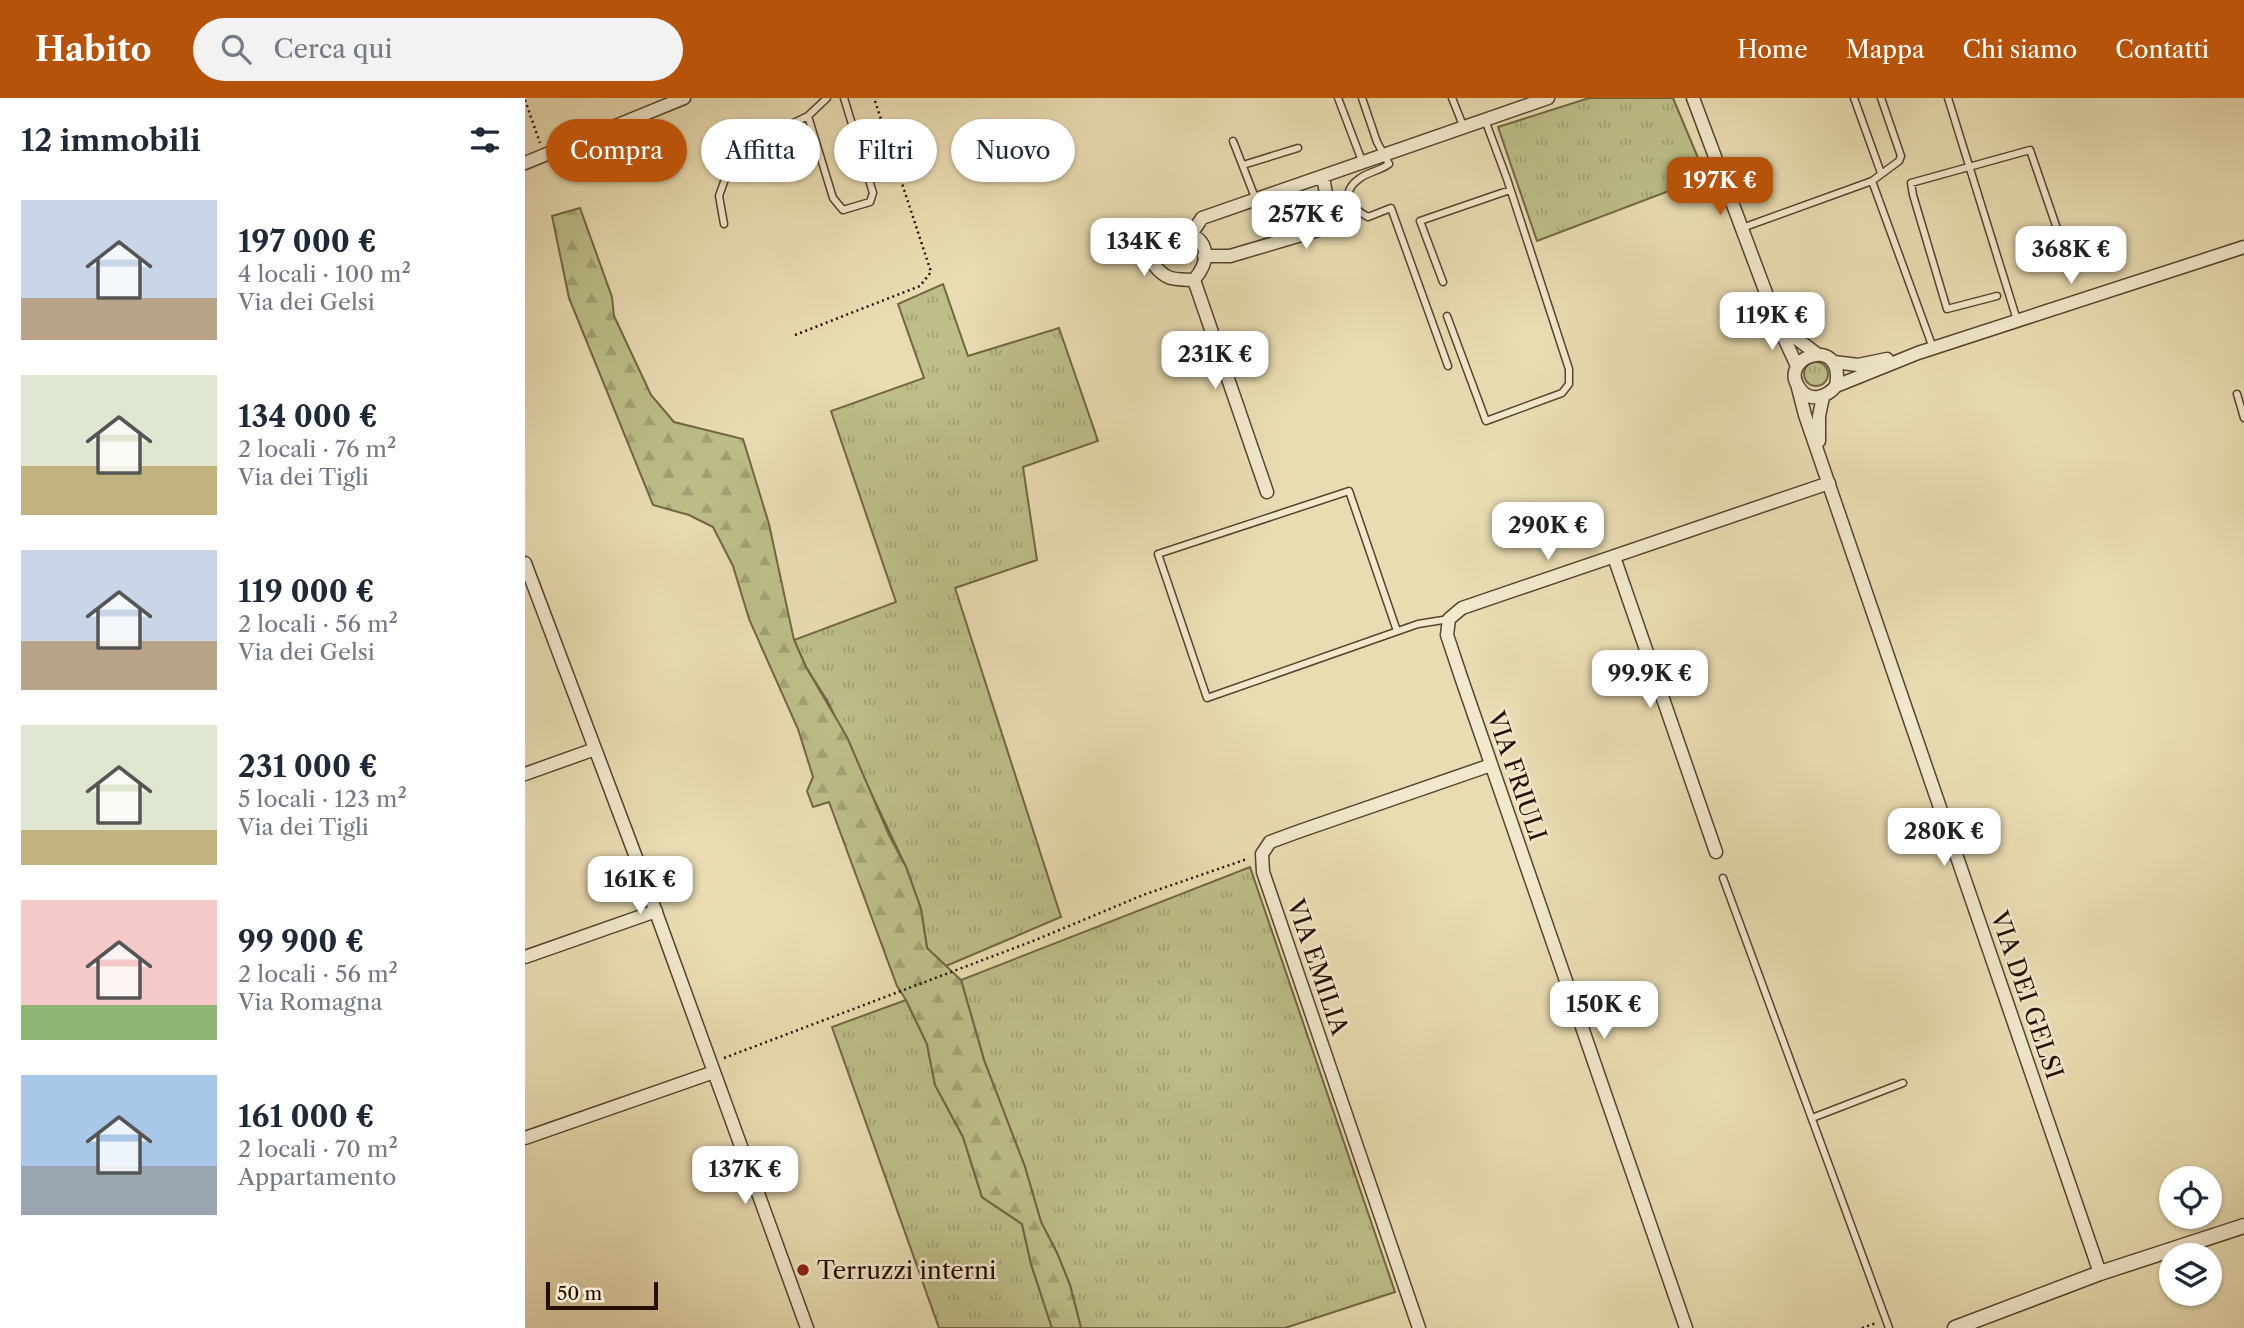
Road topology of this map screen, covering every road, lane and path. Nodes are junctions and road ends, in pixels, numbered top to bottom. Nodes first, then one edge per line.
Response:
1 (684, 98) edge
2 (827, 98) edge
3 (844, 98) edge
4 (874, 98) edge
5 (1338, 98) edge
6 (1362, 98) edge
7 (1452, 98) edge
8 (1548, 98) edge
9 (1693, 98) edge
10 (1854, 98) edge
11 (1881, 98) edge
12 (1948, 98) edge
13 (525, 100) edge
14 (808, 116) junction
15 (1485, 120) junction
16 (1464, 128) junction
17 (1233, 141) dead end
18 (1298, 148) dead end
19 (544, 154) junction
20 (1386, 155) junction
21 (528, 161) edge
22 (1363, 163) junction
23 (1243, 165) junction
24 (1969, 167) junction
25 (1881, 173) junction
26 (1323, 177) junction
27 (1872, 181) junction
28 (1510, 190) junction
29 (1256, 200) junction
30 (724, 224) dead end
31 (1742, 228) junction
32 (1192, 233) junction
33 (2063, 243) dead end
34 (2241, 250) edge
35 (1204, 257) junction
36 (1194, 279) junction
37 (1443, 282) dead end
38 (1997, 296) dead end
39 (1447, 316) dead end
40 (2017, 320) junction
41 (1778, 324) junction
42 (795, 335) dead end
43 (1933, 348) junction
44 (1918, 353) junction
45 (1817, 354) junction
46 (1834, 362) junction
47 (1448, 366) dead end
48 (1797, 366) junction
49 (1836, 386) junction
50 (1798, 388) junction
51 (2237, 394) dead end
52 (1823, 397) junction
53 (2244, 418) edge
54 (1818, 452) junction
55 (1829, 483) junction
56 (1267, 492) dead end
57 (1614, 557) junction
58 (525, 563) edge
59 (1450, 619) junction
60 (1397, 631) junction
61 (595, 749) junction
62 (1491, 765) junction
63 (525, 774) edge
64 (1716, 852) dead end
65 (1262, 854) junction
66 (1723, 878) dead end
67 (656, 911) junction
68 (525, 957) edge
69 (713, 1068) junction
70 (1903, 1083) dead end
71 (1812, 1118) junction
72 (525, 1138) edge
73 (2244, 1226) edge
74 (2100, 1273) junction
75 (1886, 1319) junction
76 (807, 1328) edge
77 (1419, 1328) edge
78 (1686, 1328) edge
79 (1862, 1328) edge
80 (1889, 1328) edge
81 (1955, 1328) edge

1 - 19 street
2 - 14 lane
3 - 14 lane
4 - 42 path
5 - 22 lane
6 - 20 lane
7 - 16 lane
8 - 15 street
9 - 31 street
10 - 25 lane
11 - 25 lane
12 - 24 lane
13 - 19 path
14 - 30 lane
15 - 16 street
15 - 28 lane
16 - 20 street
17 - 23 lane
18 - 23 lane
19 - 21 street
20 - 22 street
20 - 47 lane
22 - 26 street
23 - 29 lane
24 - 33 lane
24 - 38 lane
24 - 40 lane
25 - 27 lane
26 - 29 street
26 - 35 street
27 - 31 lane
27 - 43 lane
28 - 37 lane
28 - 39 lane
29 - 32 street
31 - 41 street
32 - 35 street
32 - 36 street
34 - 40 street
35 - 36 street
36 - 56 street
40 - 43 street
41 - 45 street
41 - 48 street
43 - 44 street
44 - 46 street
44 - 49 street
45 - 46 street
45 - 48 street
46 - 49 street
48 - 50 street
49 - 52 street
50 - 52 street
50 - 54 street, VIA DEI GELSI
51 - 53 lane
52 - 54 street
54 - 55 street, VIA DEI GELSI
55 - 57 street
55 - 74 street, VIA DEI GELSI
57 - 59 street
57 - 64 street
58 - 61 street
59 - 60 lane
59 - 62 street, VIA FRIULI
60 - 60 lane
61 - 63 street
61 - 67 street
62 - 65 street
62 - 78 street, VIA FRIULI
65 - 69 path
65 - 77 street, VIA EMILIA
66 - 71 lane
67 - 68 street
67 - 69 street
69 - 72 street
69 - 76 street
70 - 71 lane
71 - 75 lane
73 - 74 street
74 - 81 street
75 - 79 path
75 - 80 lane

